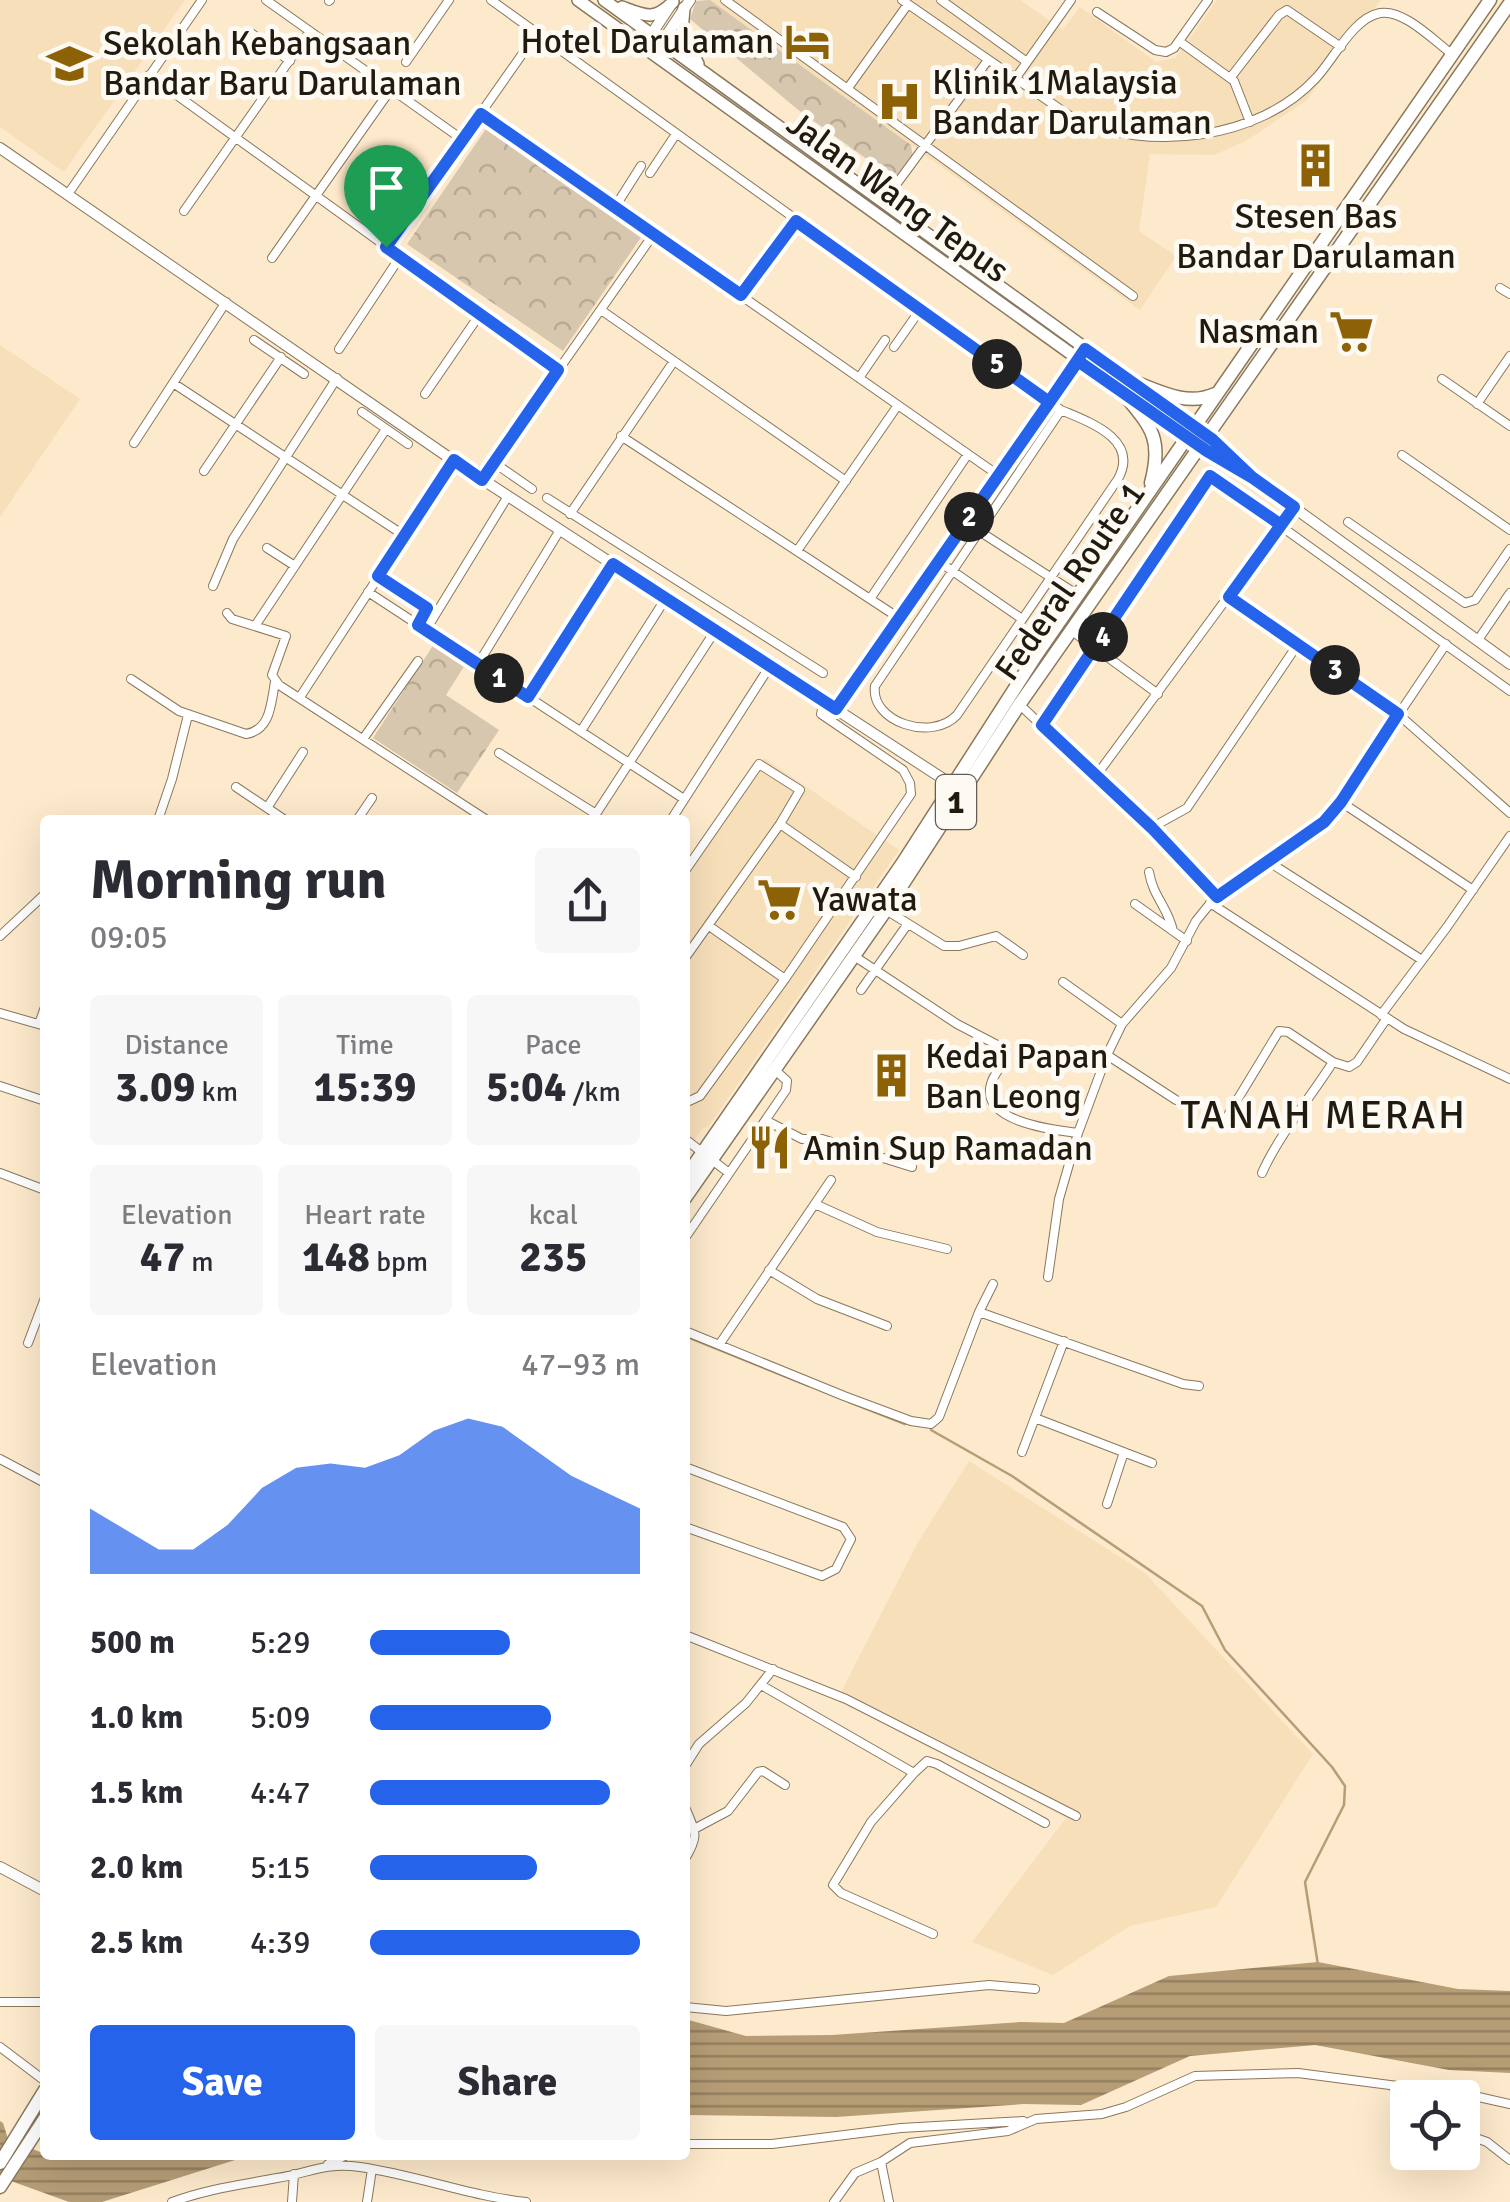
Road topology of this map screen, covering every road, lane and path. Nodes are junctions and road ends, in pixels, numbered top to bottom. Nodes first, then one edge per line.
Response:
1 (202, 0) edge
2 (266, 0) edge
3 (449, 0) edge
4 (491, 0) edge
5 (578, 0) edge
6 (604, 0) edge
7 (725, 0) edge
8 (941, 0) edge
9 (1071, 0) edge
10 (1208, 0) edge
11 (1490, 0) edge
12 (904, 2) edge
13 (1379, 2) edge
14 (680, 3) edge
15 (1510, 3) edge
16 (1096, 12) dead end
17 (1385, 12) junction
18 (310, 32) junction
19 (251, 33) dead end
20 (537, 33) junction
21 (657, 38) junction
22 (1184, 44) dead end
23 (1341, 47) junction
24 (649, 51) junction
25 (1452, 54) junction
26 (988, 60) junction
27 (290, 61) junction
28 (406, 62) dead end
29 (1027, 62) junction
30 (706, 74) junction
31 (149, 75) junction
32 (1230, 77) junction
33 (1014, 79) junction
34 (848, 88) junction
35 (391, 89) junction
36 (481, 114) junction
37 (1250, 122) junction
38 (676, 134) junction
39 (236, 138) junction
40 (463, 140) junction
41 (925, 145) junction
42 (0, 148) edge
43 (641, 166) dead end
44 (650, 173) dead end
45 (68, 194) junction
46 (316, 196) junction
47 (884, 201) junction
48 (615, 207) junction
49 (184, 211) dead end
50 (796, 221) junction
51 (653, 235) junction
52 (386, 247) junction
53 (400, 257) junction
54 (272, 258) dead end
55 (1500, 288) dead end
56 (1510, 294) edge
57 (741, 295) junction
58 (1134, 296) dead end
59 (226, 302) junction
60 (600, 310) junction
61 (920, 310) junction
62 (480, 314) junction
63 (254, 340) dead end
64 (884, 340) dead end
65 (894, 347) dead end
66 (339, 348) dead end
67 (1082, 355) junction
68 (1510, 356) edge
69 (281, 357) junction
70 (674, 360) junction
71 (558, 370) junction
72 (304, 374) dead end
73 (337, 378) junction
74 (859, 378) junction
75 (1442, 379) dead end
76 (173, 383) junction
77 (1127, 387) junction
78 (1218, 392) junction
79 (426, 394) dead end
80 (1049, 402) junction
81 (1477, 404) junction
82 (898, 405) junction
83 (1061, 410) junction
84 (362, 412) dead end
85 (235, 425) junction
86 (1510, 426) edge
87 (386, 429) junction
88 (1190, 432) junction
89 (621, 436) junction
90 (1204, 442) junction
91 (134, 443) dead end
92 (408, 444) dead end
93 (968, 454) junction
94 (1402, 455) dead end
95 (286, 458) junction
96 (454, 460) junction
97 (493, 462) junction
98 (204, 471) dead end
99 (998, 475) junction
100 (482, 480) junction
101 (846, 481) junction
102 (532, 489) dead end
103 (1150, 490) junction
104 (342, 495) junction
105 (508, 496) junction
106 (546, 498) dead end
107 (1294, 507) junction
108 (570, 514) junction
109 (1348, 522) dead end
110 (1281, 525) junction
111 (560, 530) junction
112 (978, 530) junction
113 (1510, 530) edge
114 (405, 536) junction
115 (267, 548) dead end
116 (1510, 549) edge
117 (797, 552) junction
118 (938, 561) junction
119 (613, 564) junction
120 (296, 566) junction
121 (952, 570) junction
122 (378, 576) junction
123 (1050, 578) junction
124 (212, 586) dead end
125 (368, 592) junction
126 (1510, 593) edge
127 (1078, 595) junction
128 (1229, 597) junction
129 (666, 598) junction
130 (870, 599) junction
131 (227, 613) dead end
132 (899, 618) junction
133 (1022, 619) junction
134 (255, 626) junction
135 (422, 627) junction
136 (716, 631) junction
137 (1072, 631) junction
138 (1478, 640) junction
139 (1298, 644) junction
140 (1446, 644) junction
141 (1095, 648) junction
142 (418, 661) dead end
143 (478, 664) junction
144 (1510, 664) edge
145 (770, 666) junction
146 (824, 672) dead end
147 (130, 679) dead end
148 (275, 682) junction
149 (1510, 691) edge
150 (1158, 694) junction
151 (300, 696) junction
152 (528, 697) junction
153 (824, 701) junction
154 (1019, 705) junction
155 (836, 709) junction
156 (1398, 714) junction
157 (188, 716) junction
158 (1042, 725) junction
159 (581, 732) junction
160 (363, 739) junction
161 (898, 749) junction
162 (303, 752) dead end
163 (499, 753) dead end
164 (890, 762) junction
165 (630, 763) junction
166 (1096, 776) junction
167 (952, 784) junction
168 (236, 786) dead end
169 (372, 798) dead end
170 (684, 799) junction
171 (1341, 802) junction
172 (266, 808) junction
173 (1510, 813) edge
174 (160, 815) edge
175 (276, 815) edge
176 (360, 815) edge
177 (479, 815) edge
178 (591, 815) edge
179 (595, 815) edge
180 (674, 815) edge
181 (780, 824) junction
182 (1152, 828) junction
183 (1510, 836) edge
184 (1269, 862) junction
185 (690, 865) edge
186 (1149, 872) dead end
187 (856, 877) junction
188 (1473, 890) junction
189 (40, 899) edge
190 (1214, 900) junction
191 (1135, 904) dead end
192 (886, 910) junction
193 (907, 924) junction
194 (709, 926) junction
195 (1173, 931) junction
196 (0, 936) edge
197 (1186, 941) junction
198 (690, 951) edge
199 (1023, 954) dead end
200 (854, 956) junction
201 (1422, 960) junction
202 (875, 970) junction
203 (785, 979) junction
204 (1063, 982) dead end
205 (861, 990) dead end
206 (0, 1013) edge
207 (1384, 1016) junction
208 (40, 1024) edge
209 (1122, 1024) junction
210 (1107, 1055) junction
211 (1333, 1062) junction
212 (775, 1070) junction
213 (1510, 1078) edge
214 (0, 1086) edge
215 (40, 1099) edge
216 (1176, 1100) dead end
217 (690, 1101) edge
218 (767, 1121) junction
219 (1222, 1124) dead end
220 (1078, 1133) junction
221 (690, 1142) edge
222 (708, 1155) junction
223 (912, 1166) dead end
224 (690, 1173) edge
225 (729, 1173) junction
226 (1262, 1173) dead end
227 (1, 1177) edge
228 (831, 1180) dead end
229 (40, 1189) edge
230 (690, 1189) edge
231 (815, 1204) junction
232 (690, 1231) edge
233 (947, 1250) dead end
234 (770, 1270) junction
235 (1048, 1277) dead end
236 (994, 1284) dead end
237 (979, 1312) junction
238 (40, 1313) edge
239 (888, 1326) dead end
240 (690, 1332) edge
241 (1064, 1341) junction
242 (28, 1342) dead end
243 (719, 1345) junction
244 (1199, 1386) dead end
245 (1035, 1418) junction
246 (1022, 1452) dead end
247 (1124, 1452) junction
248 (0, 1459) edge
249 (1152, 1463) dead end
250 (690, 1469) edge
251 (40, 1480) edge
252 (1107, 1504) dead end
253 (690, 1529) edge
254 (690, 1637) edge
255 (773, 1669) junction
256 (761, 1685) junction
257 (690, 1758) edge
258 (914, 1773) junction
259 (785, 1785) dead end
260 (1076, 1816) dead end
261 (690, 1817) edge
262 (1045, 1823) dead end
263 (696, 1828) junction
264 (690, 1849) edge
265 (0, 1867) edge
266 (40, 1888) edge
267 (933, 1934) dead end
268 (1035, 1990) dead end
269 (0, 2002) edge
270 (40, 2002) edge
271 (690, 2007) edge
272 (0, 2046) edge
273 (40, 2077) edge
274 (1390, 2086) edge
275 (1480, 2097) edge
276 (1510, 2104) edge
277 (1027, 2121) junction
278 (36, 2124) edge
279 (1480, 2139) edge
280 (690, 2144) edge
281 (337, 2160) edge
282 (1510, 2160) edge
283 (881, 2162) junction
284 (0, 2163) edge
285 (324, 2166) junction
286 (372, 2169) junction
287 (294, 2174) junction
288 (0, 2187) edge
289 (172, 2202) edge
290 (292, 2202) edge
291 (368, 2202) edge
292 (516, 2202) edge
293 (526, 2202) edge
294 (834, 2202) edge
295 (889, 2202) edge

1 - 31 street
2 - 18 street
3 - 28 street
4 - 20 street
5 - 24 main road, Jalan Wang Tepus
6 - 14 main road
6 - 21 main road, Jalan Wang Tepus
7 - 34 street
8 - 29 street
9 - 29 street
10 - 16 street
11 - 25 highway, Federal Route 1 / 1
12 - 26 street
12 - 34 street
13 - 17 street
14 - 21 street
14 - 30 main road
15 - 90 highway, Federal Route 1 / 1
17 - 23 street
17 - 25 street
18 - 27 street
18 - 35 street
19 - 27 street
20 - 36 street
20 - 38 street
21 - 24 street
21 - 30 main road, Jalan Wang Tepus
22 - 32 street
23 - 32 street
23 - 37 street
24 - 67 main road, Jalan Wang Tepus
25 - 78 highway, Federal Route 1 / 1
26 - 33 street
26 - 41 street
27 - 39 street
29 - 33 street
30 - 47 main road, Jalan Wang Tepus
31 - 39 street
31 - 45 street
32 - 37 street
33 - 37 street
34 - 41 street
35 - 40 street
35 - 46 street
36 - 40 street
36 - 48 street
38 - 44 street
38 - 50 street
39 - 46 street
39 - 49 street
40 - 52 street
41 - 47 street
41 - 58 street
42 - 45 street
43 - 48 street
45 - 59 street
46 - 52 street
46 - 54 street
47 - 67 main road, Jalan Wang Tepus
48 - 51 street
50 - 57 street
50 - 61 street
51 - 57 street
51 - 60 street
52 - 53 street
53 - 62 street
53 - 66 street
55 - 56 street
57 - 74 street
59 - 73 street
59 - 76 street
60 - 70 street
60 - 71 street
61 - 65 street
61 - 80 street
62 - 71 street
62 - 79 street
63 - 69 street
64 - 74 street
67 - 77 main road, Jalan Wang Tepus
67 - 80 street
68 - 81 street
69 - 72 street
69 - 85 street
70 - 89 street
70 - 101 street
71 - 97 street
73 - 95 street
73 - 96 street
74 - 82 street
75 - 81 street
76 - 85 street
76 - 91 street
77 - 78 highway
77 - 88 main road, Jalan Wang Tepus
77 - 103 highway
78 - 88 highway, Federal Route 1 / 1
80 - 83 street
80 - 99 street
81 - 86 street
82 - 93 street
82 - 101 street
83 - 112 street
83 - 123 street
84 - 87 street
85 - 95 street
85 - 98 street
87 - 92 street
87 - 104 street
88 - 90 main road, Jalan Wang Tepus
88 - 103 highway, Federal Route 1 / 1
89 - 108 street
89 - 117 street
90 - 107 street
90 - 137 highway, Federal Route 1 / 1
93 - 99 street
93 - 130 street
94 - 113 street
95 - 104 street
95 - 124 street
96 - 100 street
96 - 114 street
97 - 100 street
97 - 102 street
99 - 118 street
100 - 105 street
101 - 117 street
103 - 127 highway, Federal Route 1 / 1
104 - 114 street
104 - 120 street
105 - 111 street
105 - 135 street
106 - 108 street
107 - 110 street
107 - 138 street
108 - 146 street
109 - 116 street
110 - 128 street
110 - 140 street
110 - 141 street
111 - 119 street
111 - 143 street
112 - 121 street
112 - 123 street
114 - 122 street
115 - 120 street
117 - 130 street
118 - 121 street
118 - 132 street
119 - 129 street
119 - 152 street
120 - 134 street
121 - 133 street
121 - 133 street
122 - 125 street
122 - 135 street
123 - 127 street
123 - 133 street
125 - 135 street
125 - 151 street
126 - 138 street
127 - 167 highway, Federal Route 1 / 1
128 - 139 street
128 - 150 street
129 - 136 street
129 - 159 street
130 - 132 street
131 - 134 street
132 - 155 street
134 - 148 street
135 - 143 street
136 - 145 street
136 - 165 street
137 - 141 street
137 - 154 highway, Federal Route 1 / 1
138 - 144 street
139 - 156 street
139 - 182 street
140 - 149 street
140 - 156 street
141 - 150 street
141 - 158 street
142 - 160 street
143 - 152 street
145 - 153 street
145 - 170 street
147 - 157 street
148 - 151 street
148 - 157 street
150 - 166 street
151 - 160 street
152 - 159 street
153 - 155 street
153 - 164 street
154 - 158 street
154 - 192 highway, Federal Route 1 / 1
155 - 161 street
156 - 171 street
156 - 173 street
157 - 174 street
158 - 166 street
159 - 165 street
160 - 177 street
161 - 164 street
161 - 167 street
162 - 172 street
163 - 178 street
164 - 187 street
165 - 170 street
165 - 179 street
166 - 182 street
167 - 222 highway, Federal Route 1 / 1
168 - 172 street
169 - 176 street
170 - 180 street
171 - 184 street
171 - 188 street
172 - 175 street
181 - 185 street
181 - 187 street
181 - 194 street
182 - 190 street
183 - 188 street
184 - 190 street
184 - 201 street
186 - 195 street
187 - 203 street
188 - 201 street
189 - 196 street
190 - 197 street
190 - 207 street
191 - 195 street
192 - 193 street
192 - 200 highway, Federal Route 1 / 1
193 - 199 street
193 - 202 street
194 - 198 street
194 - 203 street
195 - 197 street
197 - 209 street
200 - 202 street
200 - 212 highway, Federal Route 1 / 1
201 - 207 street
202 - 205 street
202 - 220 street
203 - 217 street
204 - 209 street
206 - 208 street
207 - 211 street
207 - 213 street
209 - 210 street
210 - 216 street
210 - 220 street
211 - 219 street
211 - 226 street
212 - 218 street
212 - 222 highway, Federal Route 1 / 1
214 - 215 street
218 - 223 street
218 - 225 street
220 - 235 street
221 - 222 street
222 - 224 highway, Federal Route 1 / 1
222 - 225 street
222 - 230 highway, Federal Route 1 / 1
225 - 232 street
227 - 229 street
228 - 231 street
231 - 233 street
231 - 234 street
234 - 239 street
234 - 243 street
236 - 237 street
237 - 241 street
237 - 243 street
238 - 242 street
240 - 243 street
241 - 244 street
241 - 245 street
245 - 246 street
245 - 247 street
247 - 249 street
247 - 252 street
248 - 251 street
250 - 253 street
254 - 255 street
255 - 256 street
255 - 260 street
256 - 257 street
256 - 258 street
258 - 262 street
258 - 267 street
259 - 263 street
261 - 263 street
263 - 264 street
265 - 266 street
268 - 271 street
269 - 270 street
272 - 273 street
274 - 277 street
275 - 276 street
277 - 280 street
277 - 283 street
278 - 284 highway
278 - 288 highway
279 - 282 street
281 - 285 street
283 - 294 street
283 - 295 street
285 - 286 street
285 - 287 street
286 - 291 street
286 - 292 street
287 - 289 street
287 - 290 street
292 - 293 street

